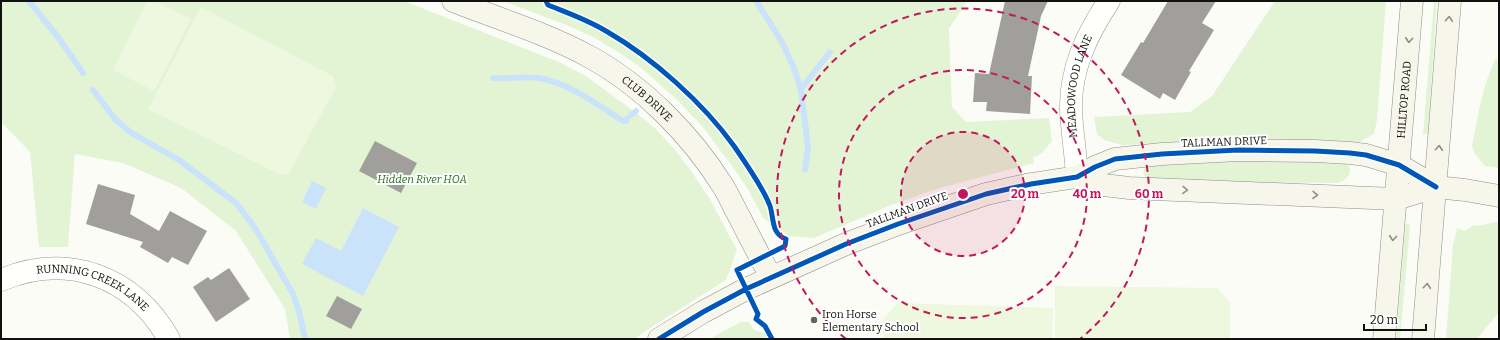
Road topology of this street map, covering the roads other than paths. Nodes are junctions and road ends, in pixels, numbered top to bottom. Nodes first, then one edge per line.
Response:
1 (453, 1) edge
2 (1109, 1) edge
3 (1412, 1) edge
4 (1450, 1) edge
5 (1399, 165) junction
6 (1077, 177) junction
7 (1436, 187) junction
8 (1499, 196) edge
9 (1396, 199) junction
10 (771, 277) junction
11 (1, 280) edge
12 (169, 339) edge
13 (659, 339) edge
14 (1384, 339) edge
15 (1423, 339) edge

1 - 10 street, CLUB DRIVE
2 - 6 street, MEADOWOOD LANE
3 -> 5 street, HILLTOP ROAD
7 -> 4 street
5 - 6 street, TALLMAN DRIVE
5 - 7 street, TALLMAN DRIVE
5 - 9 street, HILLTOP ROAD
6 -> 9 street, TALLMAN DRIVE
6 - 10 street, TALLMAN DRIVE
7 - 8 street, TALLMAN DRIVE
7 - 9 street, TALLMAN DRIVE
15 -> 7 street
9 -> 14 street, HILLTOP ROAD
10 - 13 street, TALLMAN DRIVE
11 - 12 street, RUNNING CREEK LANE

